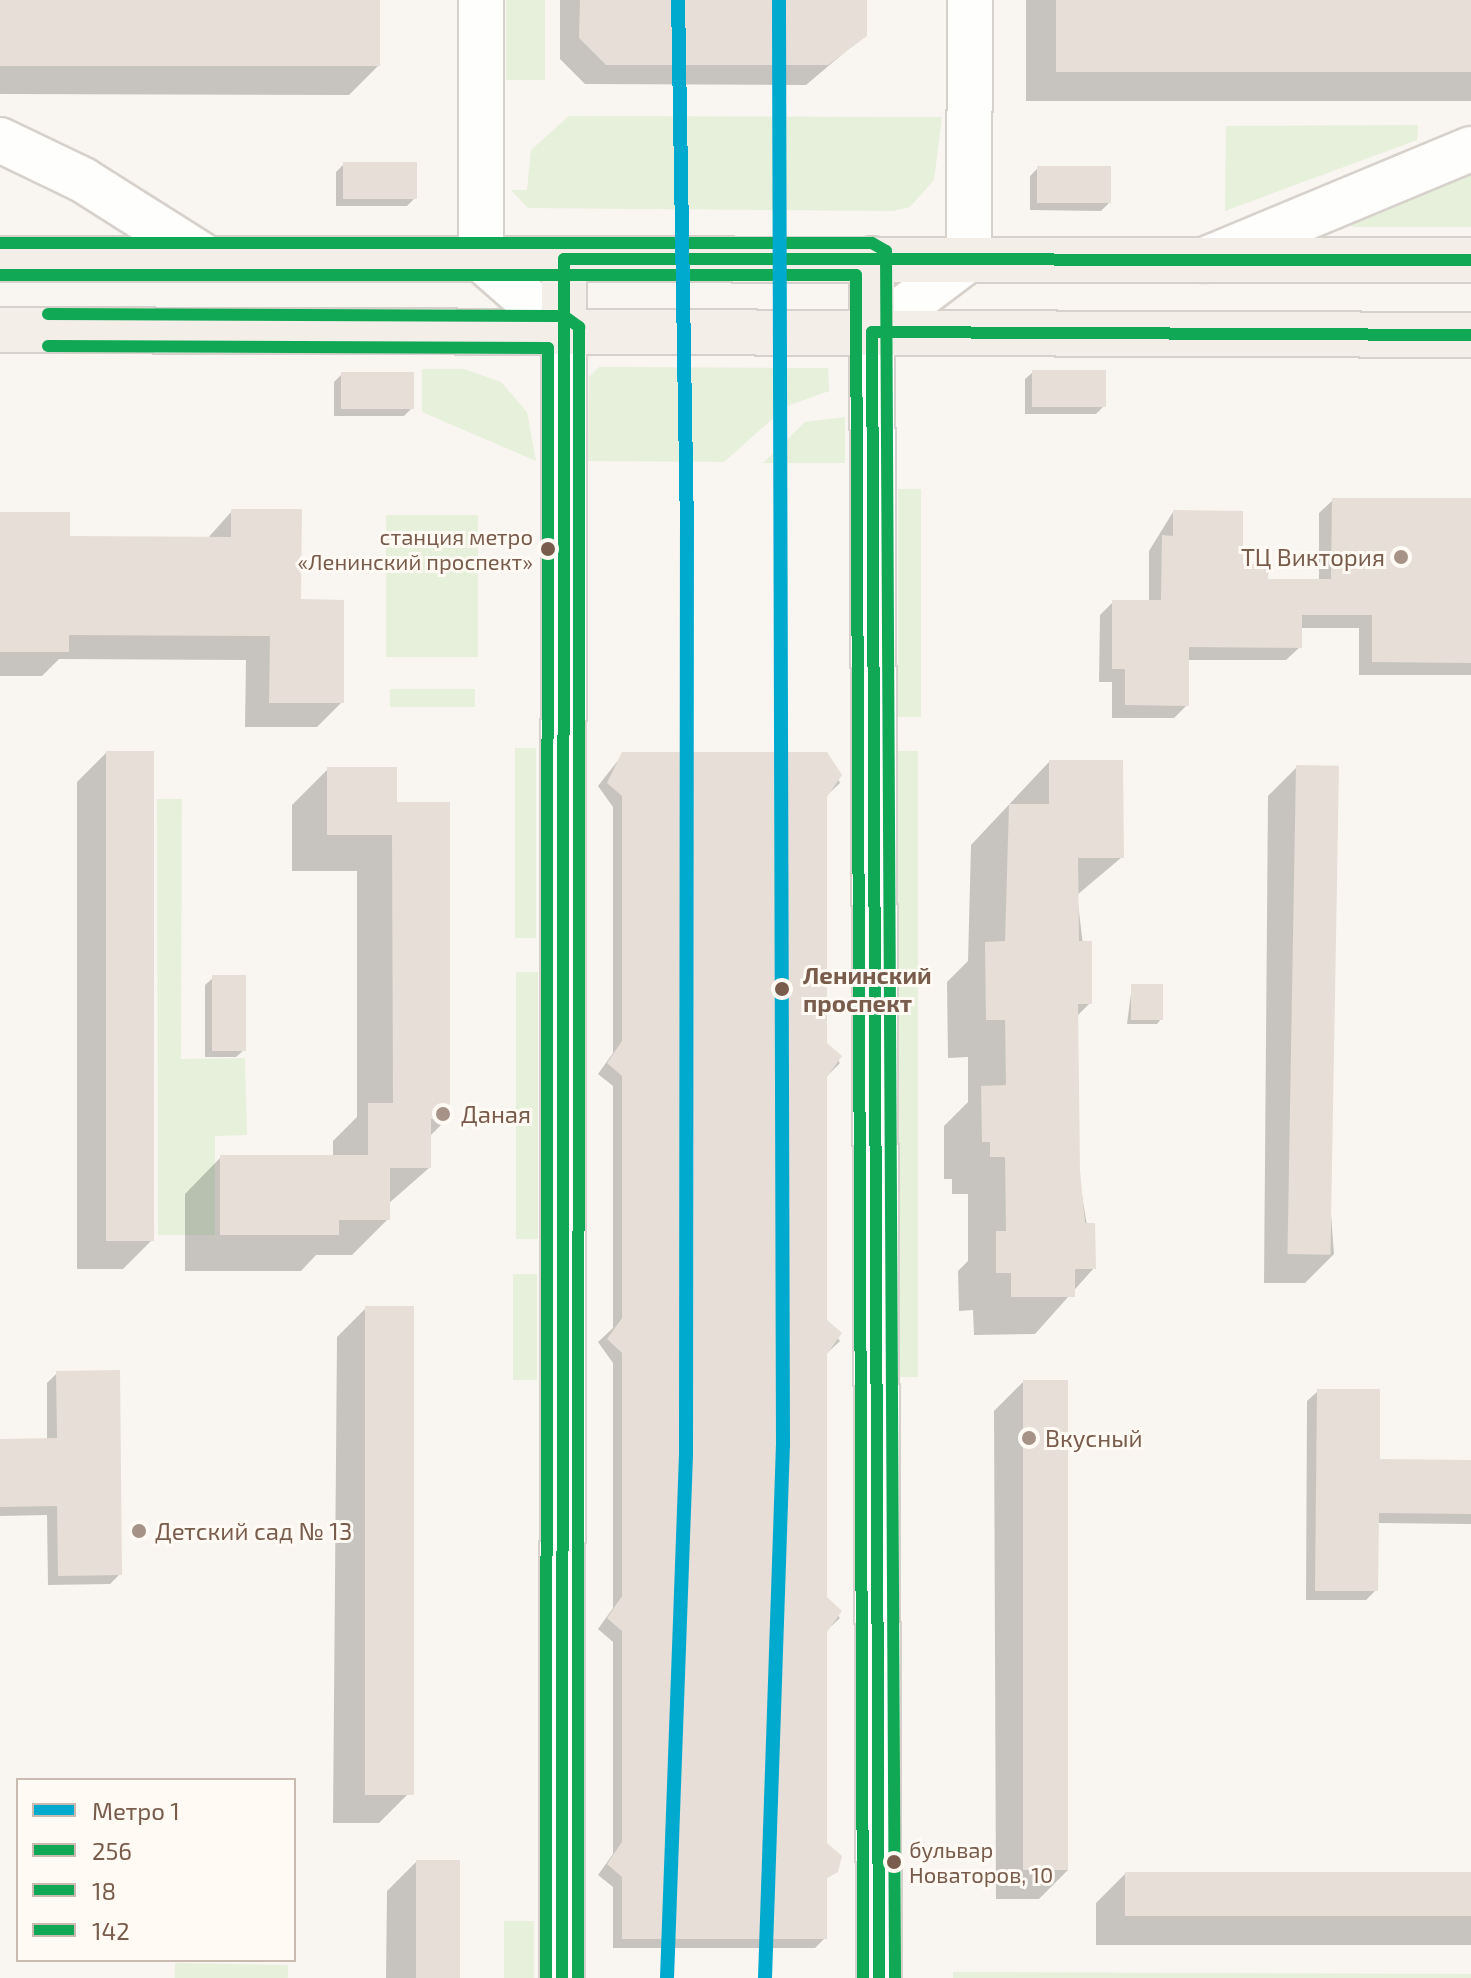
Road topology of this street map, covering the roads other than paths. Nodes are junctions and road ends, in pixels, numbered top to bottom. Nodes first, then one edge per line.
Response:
1 (481, 0) edge
2 (970, 0) edge
3 (0, 140) edge
4 (1471, 149) edge
5 (0, 259) edge
6 (208, 259) junction
7 (481, 259) junction
8 (564, 259) junction
9 (872, 259) junction
10 (969, 259) junction
11 (1204, 260) junction
12 (1471, 260) edge
13 (0, 330) edge
14 (564, 332) junction
15 (872, 332) junction
16 (1471, 335) edge
17 (562, 1978) edge
18 (879, 1978) edge

1 - 7 street
2 - 10 street
3 - 6 street
4 - 11 street
5 - 6 main road
6 - 7 main road
7 - 8 main road
7 - 14 street
8 - 9 main road
8 - 14 main road
9 - 10 main road
9 - 15 main road
10 - 11 main road
10 - 15 street
11 - 12 main road
13 - 14 main road
14 - 15 main road
14 - 17 street
15 - 16 main road
15 - 18 street

